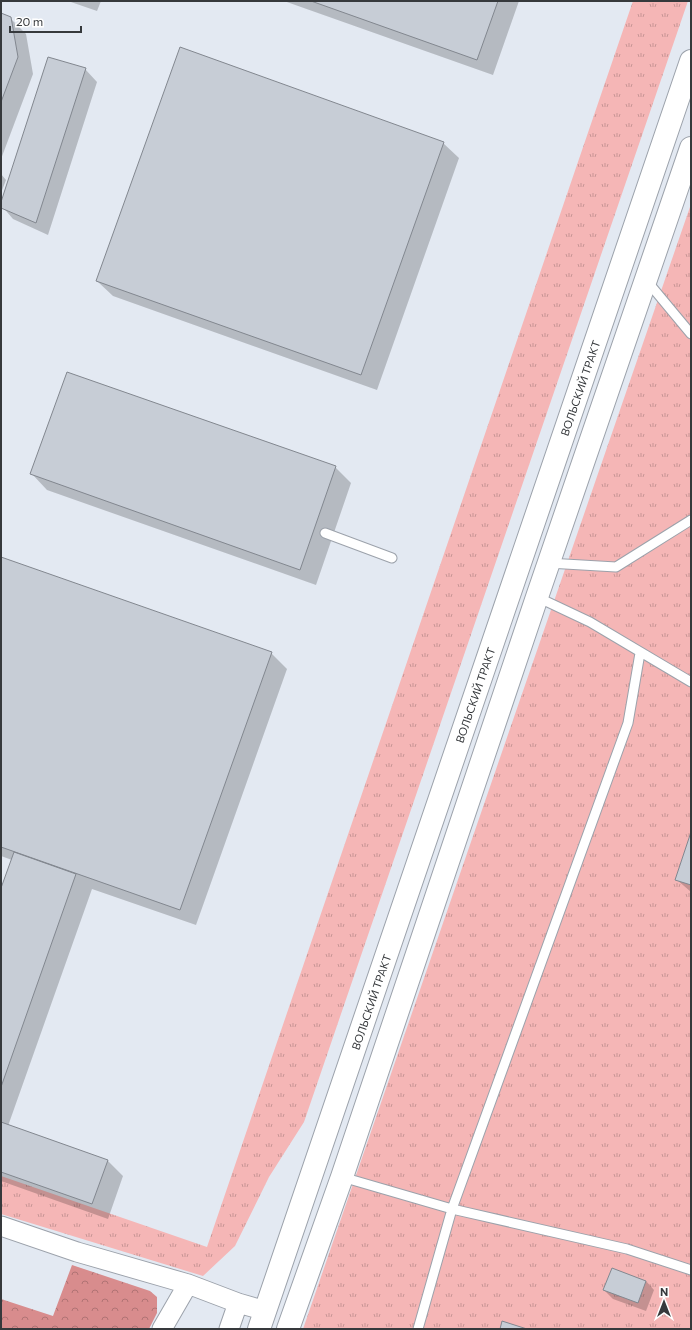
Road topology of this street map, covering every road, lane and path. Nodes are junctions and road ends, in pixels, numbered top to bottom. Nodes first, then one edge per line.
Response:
1 (691, 61) edge
2 (691, 148) edge
3 (646, 280) junction
4 (691, 334) edge
5 (691, 520) edge
6 (325, 533) dead end
7 (392, 558) dead end
8 (548, 563) junction
9 (537, 597) junction
10 (640, 653) junction
11 (691, 682) edge
12 (342, 1177) junction
13 (452, 1209) junction
14 (1, 1226) edge
15 (691, 1270) edge
16 (188, 1284) junction
17 (238, 1303) junction
18 (262, 1320) edge
19 (162, 1329) edge
20 (229, 1329) edge
21 (288, 1329) edge
22 (418, 1329) edge

1 - 18 main road, ВОЛЬСКИЙ ТРАКТ
2 - 3 main road
3 - 4 lane
3 - 8 main road
5 - 8 lane
6 - 7 lane
8 - 9 main road
9 - 10 lane
9 - 12 main road
10 - 11 lane
10 - 13 lane
12 - 13 lane
12 - 21 main road
13 - 15 lane
13 - 22 lane
14 - 16 street
16 - 17 street
16 - 19 street
17 - 18 street
17 - 20 street

